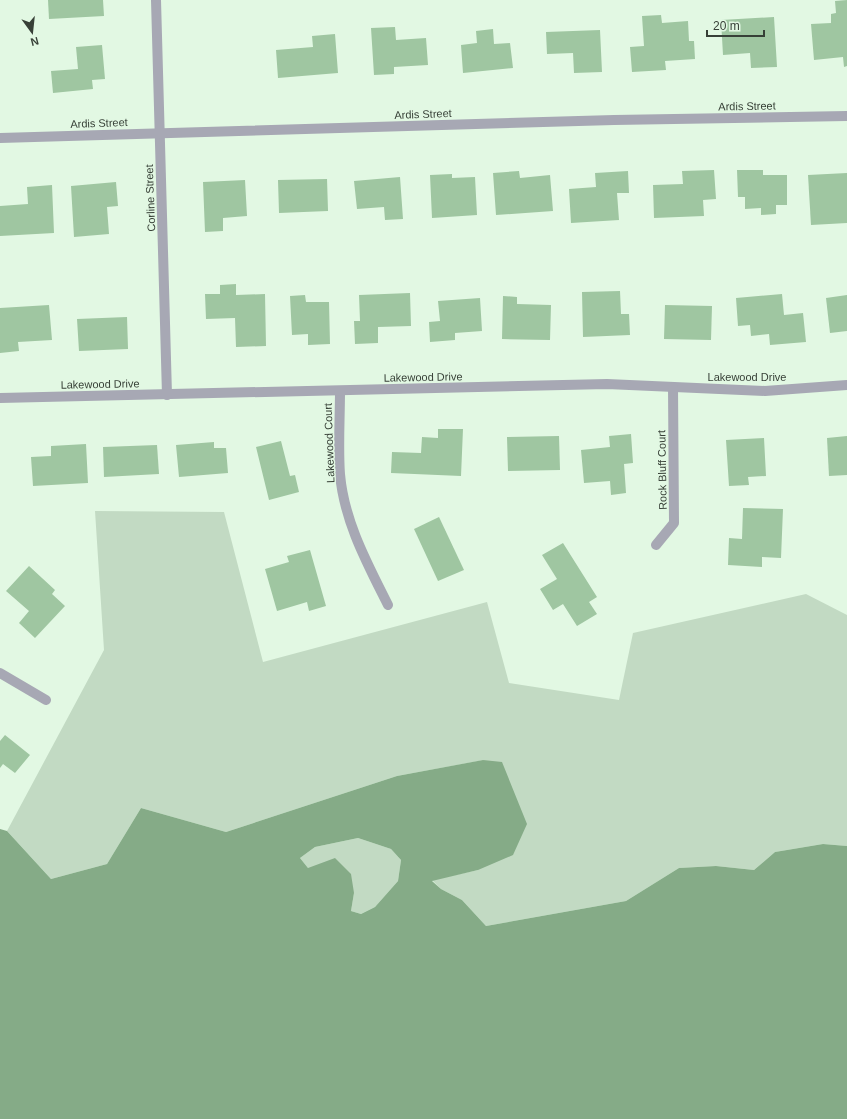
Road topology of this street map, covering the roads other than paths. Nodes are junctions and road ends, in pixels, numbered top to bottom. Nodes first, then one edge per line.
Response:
1 (156, 0) edge
2 (847, 116) edge
3 (160, 134) junction
4 (0, 138) edge
5 (847, 385) edge
6 (673, 388) junction
7 (340, 391) junction
8 (168, 395) junction
9 (0, 398) edge
10 (656, 545) dead end
11 (388, 605) dead end
12 (0, 673) edge
13 (46, 700) dead end

1 - 3 street, Corline Street
2 - 3 street, Ardis Street
3 - 4 street, Ardis Street
3 - 8 street, Corline Street
5 - 6 street, Lakewood Drive
6 - 7 street, Lakewood Drive
6 - 10 street, Rock Bluff Court
7 - 8 street, Lakewood Drive
7 - 11 street, Lakewood Court
8 - 9 street, Lakewood Drive
12 - 13 street

